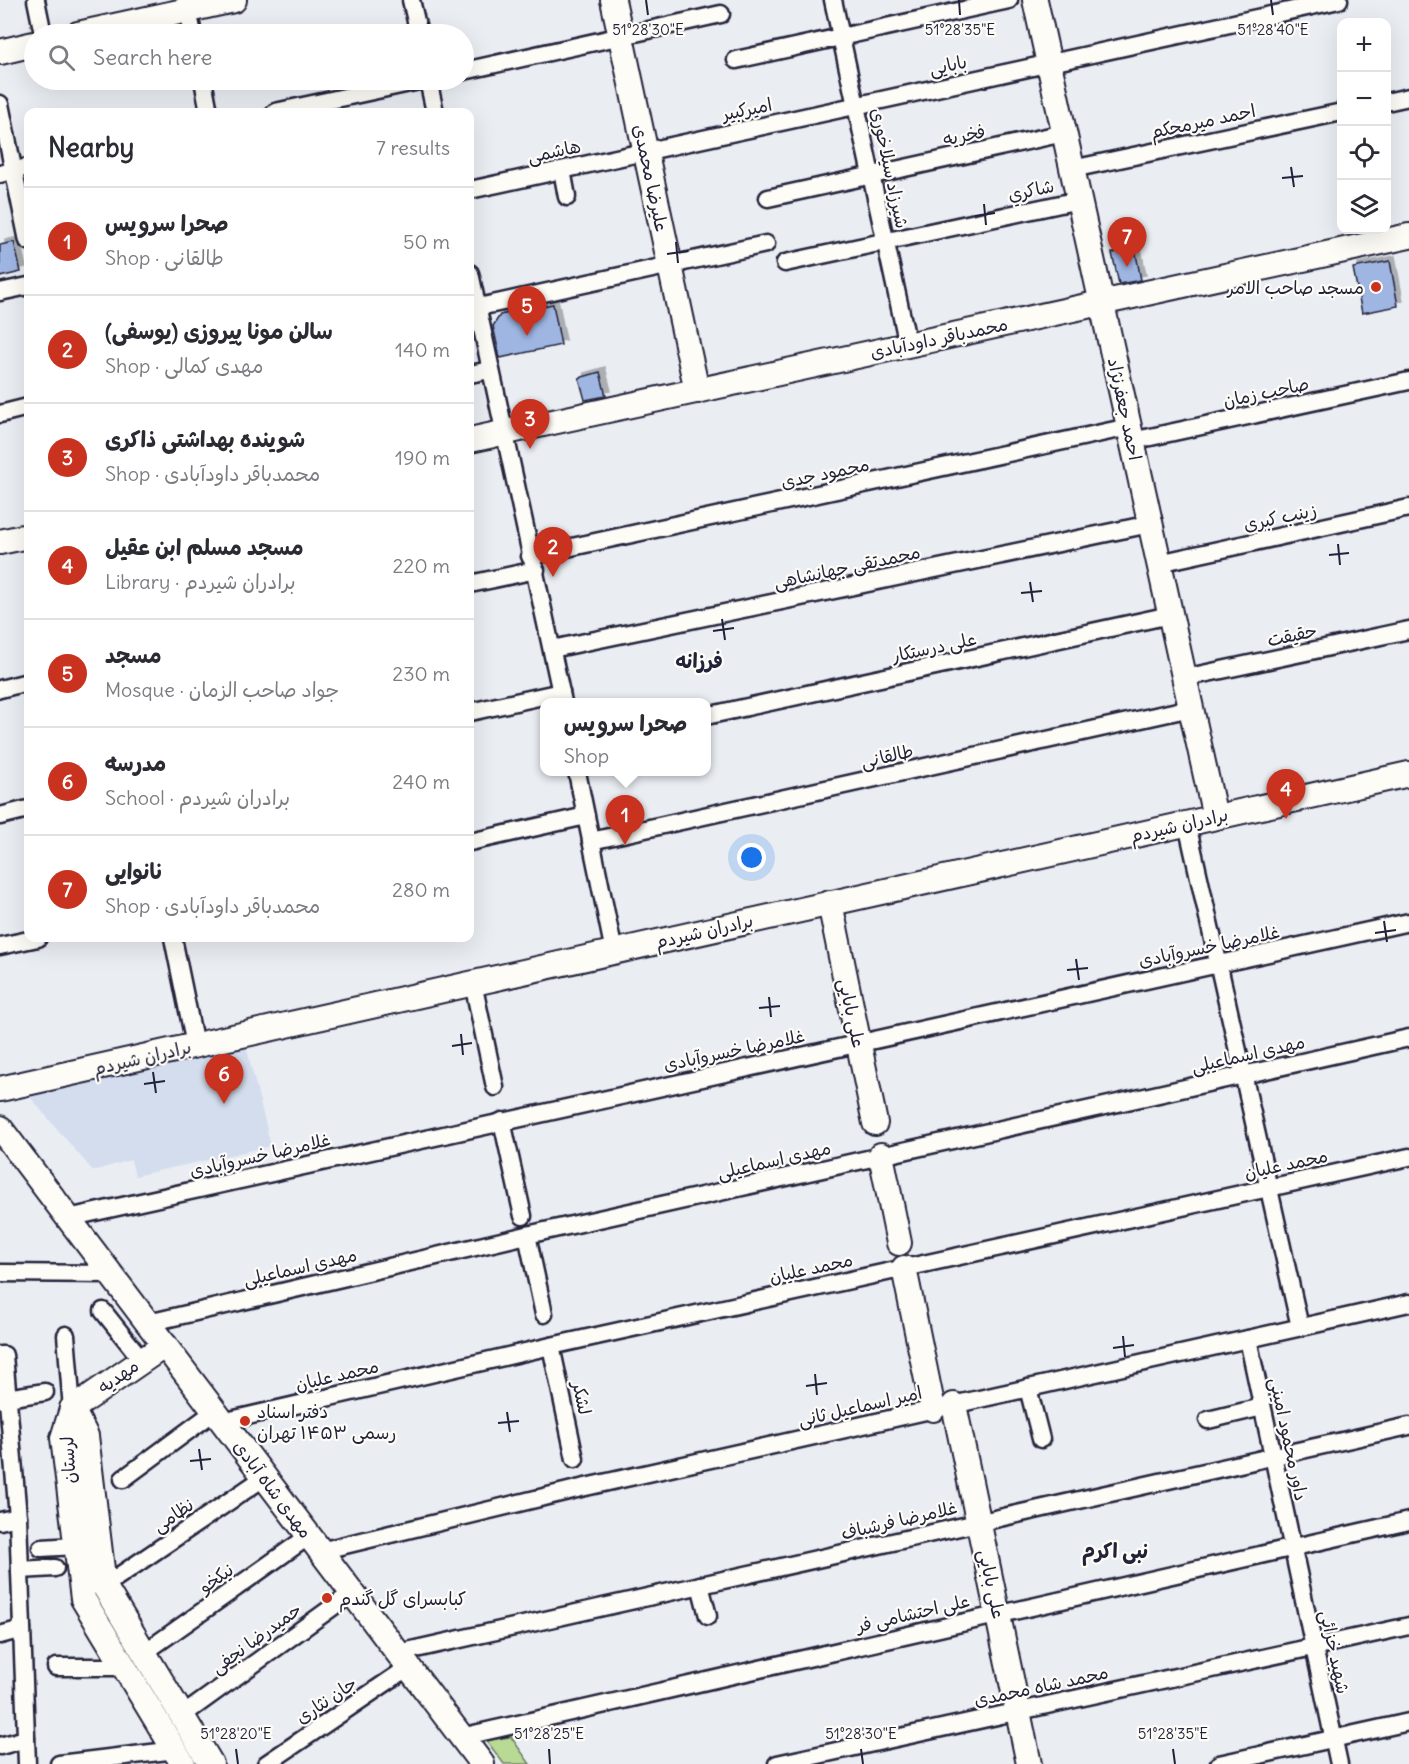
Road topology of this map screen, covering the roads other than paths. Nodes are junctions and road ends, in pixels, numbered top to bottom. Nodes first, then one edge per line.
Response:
1 (36, 0) edge
2 (234, 0) edge
3 (411, 0) edge
4 (613, 0) edge
5 (833, 0) edge
6 (1009, 0) edge
7 (1035, 0) edge
8 (1339, 0) edge
9 (187, 5) edge
10 (721, 14) dead end
11 (41, 24) edge
12 (116, 24) edge
13 (191, 24) edge
14 (417, 24) edge
15 (621, 36) junction
16 (841, 37) junction
17 (24, 46) edge
18 (0, 52) edge
19 (736, 60) dead end
20 (1049, 63) junction
21 (474, 69) edge
22 (204, 90) edge
23 (379, 90) edge
24 (429, 90) edge
25 (1409, 97) edge
26 (1391, 101) edge
27 (0, 104) edge
28 (856, 105) junction
29 (208, 108) edge
30 (294, 108) edge
31 (434, 108) edge
32 (1337, 113) edge
33 (1064, 133) junction
34 (646, 151) junction
35 (1072, 169) junction
36 (562, 170) junction
37 (14, 171) edge
38 (872, 176) junction
39 (474, 189) edge
40 (567, 197) dead end
41 (768, 198) dead end
42 (1079, 200) junction
43 (24, 222) edge
44 (1409, 236) edge
45 (886, 241) junction
46 (766, 244) dead end
47 (785, 263) dead end
48 (670, 265) junction
49 (24, 287) edge
50 (0, 292) edge
51 (1102, 303) junction
52 (474, 308) edge
53 (474, 312) edge
54 (908, 345) junction
55 (490, 370) junction
56 (474, 373) edge
57 (1409, 381) edge
58 (697, 391) junction
59 (24, 408) edge
60 (0, 414) edge
61 (503, 433) junction
62 (1130, 434) junction
63 (474, 439) edge
64 (1409, 508) edge
65 (1150, 524) junction
66 (24, 537) edge
67 (0, 542) edge
68 (533, 563) junction
69 (1159, 563) junction
70 (474, 583) edge
71 (1170, 615) junction
72 (1409, 630) edge
73 (552, 649) junction
74 (1184, 678) junction
75 (24, 683) edge
76 (0, 689) edge
77 (562, 697) edge
78 (540, 701) edge
79 (1191, 708) junction
80 (474, 711) edge
81 (711, 715) edge
82 (1409, 774) edge
83 (578, 776) edge
84 (24, 810) edge
85 (0, 816) edge
86 (586, 816) junction
87 (1215, 817) junction
88 (1187, 824) junction
89 (474, 841) edge
90 (591, 842) junction
91 (830, 903) junction
92 (1409, 922) edge
93 (24, 941) edge
94 (174, 942) edge
95 (0, 946) edge
96 (614, 952) junction
97 (1218, 964) junction
98 (473, 983) junction
99 (1409, 1038) edge
100 (858, 1043) junction
101 (195, 1045) junction
102 (1243, 1075) junction
103 (495, 1087) dead end
104 (0, 1089) edge
105 (502, 1121) junction
106 (875, 1123) dead end
107 (0, 1128) edge
108 (8, 1150) edge
109 (881, 1155) junction
110 (1409, 1157) edge
111 (1268, 1188) junction
112 (523, 1216) dead end
113 (68, 1218) junction
114 (527, 1235) junction
115 (899, 1243) dead end
116 (904, 1268) junction
117 (0, 1273) edge
118 (111, 1274) junction
119 (1409, 1303) edge
120 (103, 1311) dead end
121 (544, 1314) dead end
122 (148, 1323) junction
123 (1300, 1327) junction
124 (66, 1335) dead end
125 (1248, 1339) junction
126 (165, 1345) junction
127 (551, 1346) junction
128 (2, 1355) edge
129 (142, 1360) junction
130 (1028, 1388) junction
131 (45, 1392) dead end
132 (4, 1398) edge
133 (944, 1407) junction
134 (1262, 1407) junction
135 (72, 1409) junction
136 (219, 1417) junction
137 (1208, 1420) dead end
138 (1409, 1426) edge
139 (1041, 1439) dead end
140 (1273, 1456) junction
141 (575, 1459) dead end
142 (265, 1477) junction
143 (123, 1479) dead end
144 (18, 1516) junction
145 (0, 1521) edge
146 (1409, 1521) edge
147 (979, 1522) junction
148 (315, 1543) junction
149 (76, 1546) junction
150 (41, 1548) dead end
151 (1293, 1548) junction
152 (55, 1568) dead end
153 (20, 1570) junction
154 (700, 1585) junction
155 (104, 1586) junction
156 (352, 1593) junction
157 (83, 1599) junction
158 (998, 1614) junction
159 (708, 1616) dead end
160 (1409, 1626) edge
161 (22, 1629) junction
162 (0, 1635) edge
163 (1314, 1646) junction
164 (145, 1652) junction
165 (403, 1660) junction
166 (56, 1667) dead end
167 (125, 1667) junction
168 (1018, 1711) junction
169 (183, 1715) junction
170 (1409, 1722) edge
171 (164, 1729) junction
172 (461, 1737) junction
173 (26, 1739) junction
174 (1334, 1739) junction
175 (0, 1746) edge
176 (185, 1751) edge
177 (475, 1762) edge
178 (27, 1764) edge
179 (59, 1764) edge
180 (211, 1764) edge
181 (266, 1764) edge
182 (777, 1764) edge
183 (1029, 1764) edge
184 (1220, 1764) edge
185 (1339, 1764) edge

1 - 11 street
2 - 9 street
3 - 14 street
4 - 15 street, علیرضا محمدی
5 - 16 street, شیرزاد سیلاخوری
6 - 16 street
7 - 20 street, احمد جعفرنژاد
8 - 20 street, بابایی
9 - 12 street
9 - 13 street
10 - 15 street
15 - 21 street
15 - 34 street, علیرضا محمدی
16 - 19 street
16 - 28 street, شیرزاد سیلاخوری
17 - 18 street
20 - 28 street, بابایی
20 - 33 street, احمد جعفرنژاد
22 - 29 street
23 - 30 street
24 - 31 street
25 - 26 street
27 - 37 street
28 - 34 street, امیرکبیر
28 - 38 street, شیرزاد سیلاخوری
32 - 35 street, احمد میرمحکم
33 - 35 street, احمد جعفرنژاد
33 - 38 street, فخریه
34 - 36 street, هاشمی
34 - 48 street, علیرضا محمدی
35 - 42 street, احمد جعفرنژاد
36 - 39 street, هاشمی
36 - 40 street
37 - 43 street
38 - 41 street, فخریه
38 - 45 street, شیرزاد سیلاخوری
42 - 45 street, شاكري
42 - 51 street, احمد جعفرنژاد
44 - 51 street, محمدباقر داودآبادی
45 - 47 street, شاكري
45 - 54 street, شیرزاد سیلاخوری
46 - 48 street
48 - 52 street
48 - 58 street, علیرضا محمدی
49 - 50 street
51 - 54 street, محمدباقر داودآبادی
51 - 62 street, احمد جعفرنژاد
53 - 55 street
54 - 58 street, محمدباقر داودآبادی
55 - 56 street
55 - 61 street
57 - 62 street, صاحب زمان
58 - 61 street, محمدباقر داودآبادی
59 - 60 street
61 - 63 street, محمدباقر داودآبادی
61 - 68 street
62 - 65 street, احمد جعفرنژاد
62 - 68 street, محمود جدی
64 - 69 street, زینب کبری
65 - 69 street, احمد جعفرنژاد
65 - 73 street, محمدتقی جهانشاهی
66 - 67 street
68 - 70 street, محمود جدی
68 - 73 street
69 - 71 street, احمد جعفرنژاد
71 - 74 street, احمد جعفرنژاد
71 - 81 street, علی درستکار
72 - 74 street, حقیقت
73 - 77 street
74 - 79 street, احمد جعفرنژاد
75 - 76 street
78 - 80 street
79 - 87 street, احمد جعفرنژاد
79 - 90 street, طالقانی
82 - 87 street, برادران شیردم
83 - 86 street
84 - 85 street
86 - 89 street
86 - 90 street
87 - 88 street, برادران شیردم
88 - 91 street, برادران شیردم
88 - 97 street
90 - 96 street
91 - 96 street, برادران شیردم
91 - 100 street, علی بابایی
92 - 97 street, غلامرضا خسروآبادی
93 - 95 street
94 - 101 street
96 - 98 street, برادران شیردم
97 - 100 street, غلامرضا خسروآبادی
97 - 102 street
98 - 101 street, برادران شیردم
98 - 103 street
99 - 102 street, مهدی اسماعیلی
100 - 105 street, غلامرضا خسروآبادی
100 - 106 street, علی بابایی
101 - 104 street, برادران شیردم
102 - 109 street, مهدی اسماعیلی
102 - 111 street
105 - 112 street
105 - 113 street, غلامرضا خسروآبادی
107 - 108 street, مهدی شاه آبادی
108 - 113 street, مهدی شاه آبادی
109 - 114 street, مهدی اسماعیلی
109 - 115 street
110 - 111 street, محمد علیان
111 - 116 street, محمد علیان
111 - 123 street
113 - 118 street, مهدی شاه آبادی
114 - 121 street
114 - 122 street, مهدی اسماعیلی
116 - 127 street, محمد علیان
116 - 133 street, علی بابایی
117 - 118 street
118 - 122 street, مهدی شاه آبادی
119 - 123 street, امیر اسماعیل ثانی
120 - 129 street
122 - 126 street, مهدی شاه آبادی
123 - 125 street, امیر اسماعیل ثانی
124 - 135 street
125 - 130 street, امیر اسماعیل ثانی
125 - 134 street, داور محمود امینی
126 - 129 street, مهدیه
126 - 136 street, مهدی شاه آبادی
127 - 136 street, محمد علیان
127 - 141 street, لشكر
128 - 132 street
129 - 135 street, مهدیه
130 - 133 street, امیر اسماعیل ثانی
130 - 139 street
131 - 132 street
132 - 144 street
133 - 147 street, علی بابایی
133 - 148 street, امیر اسماعیل ثانی
134 - 137 street
134 - 140 street, داور محمود امینی
135 - 149 street, لرستان
135 - 155 street, لرستان
136 - 142 street, مهدی شاه آبادی
136 - 143 street
138 - 140 street, غلامرضا فرشباف
140 - 147 street, غلامرضا فرشباف
140 - 151 street, داور محمود امینی
142 - 148 street, مهدی شاه آبادی
142 - 155 street, نظامی
144 - 145 street
144 - 153 street
146 - 151 street, علی احتشامی فر
147 - 154 street, غلامرضا فرشباف
147 - 158 street, علی بابایی
148 - 156 street, مهدی شاه آبادی
148 - 164 street, نیکخو
149 - 150 street
149 - 157 street, لرستان
151 - 158 street, علی احتشامی فر
151 - 163 street, شهید خزائی
152 - 153 street
153 - 161 street
154 - 159 street
154 - 165 street, غلامرضا فرشباف
155 - 157 street
155 - 164 street, لرستان
156 - 165 street, مهدی شاه آبادی
156 - 169 street, حمیدرضا نجفی
157 - 167 street, لرستان
158 - 168 street, علی بابایی
158 - 172 street, علی احتشامی فر
160 - 163 street, محمد شاه محمدی
161 - 162 street
161 - 173 street
163 - 168 street, محمد شاه محمدی
163 - 174 street, شهید خزائی
164 - 169 street, لرستان
165 - 172 street, مهدی شاه آبادی
165 - 181 street, جان نثاری
166 - 167 street
167 - 171 street, لرستان
168 - 182 street, محمد شاه محمدی
168 - 183 street, علی بابایی
169 - 171 street
169 - 176 street, لرستان
170 - 174 street
171 - 176 street, لرستان
172 - 177 street, مهدی شاه آبادی
173 - 175 street
173 - 178 street
174 - 184 street
174 - 185 street, شهید خزائی
176 - 179 street
176 - 180 street, لرستان

